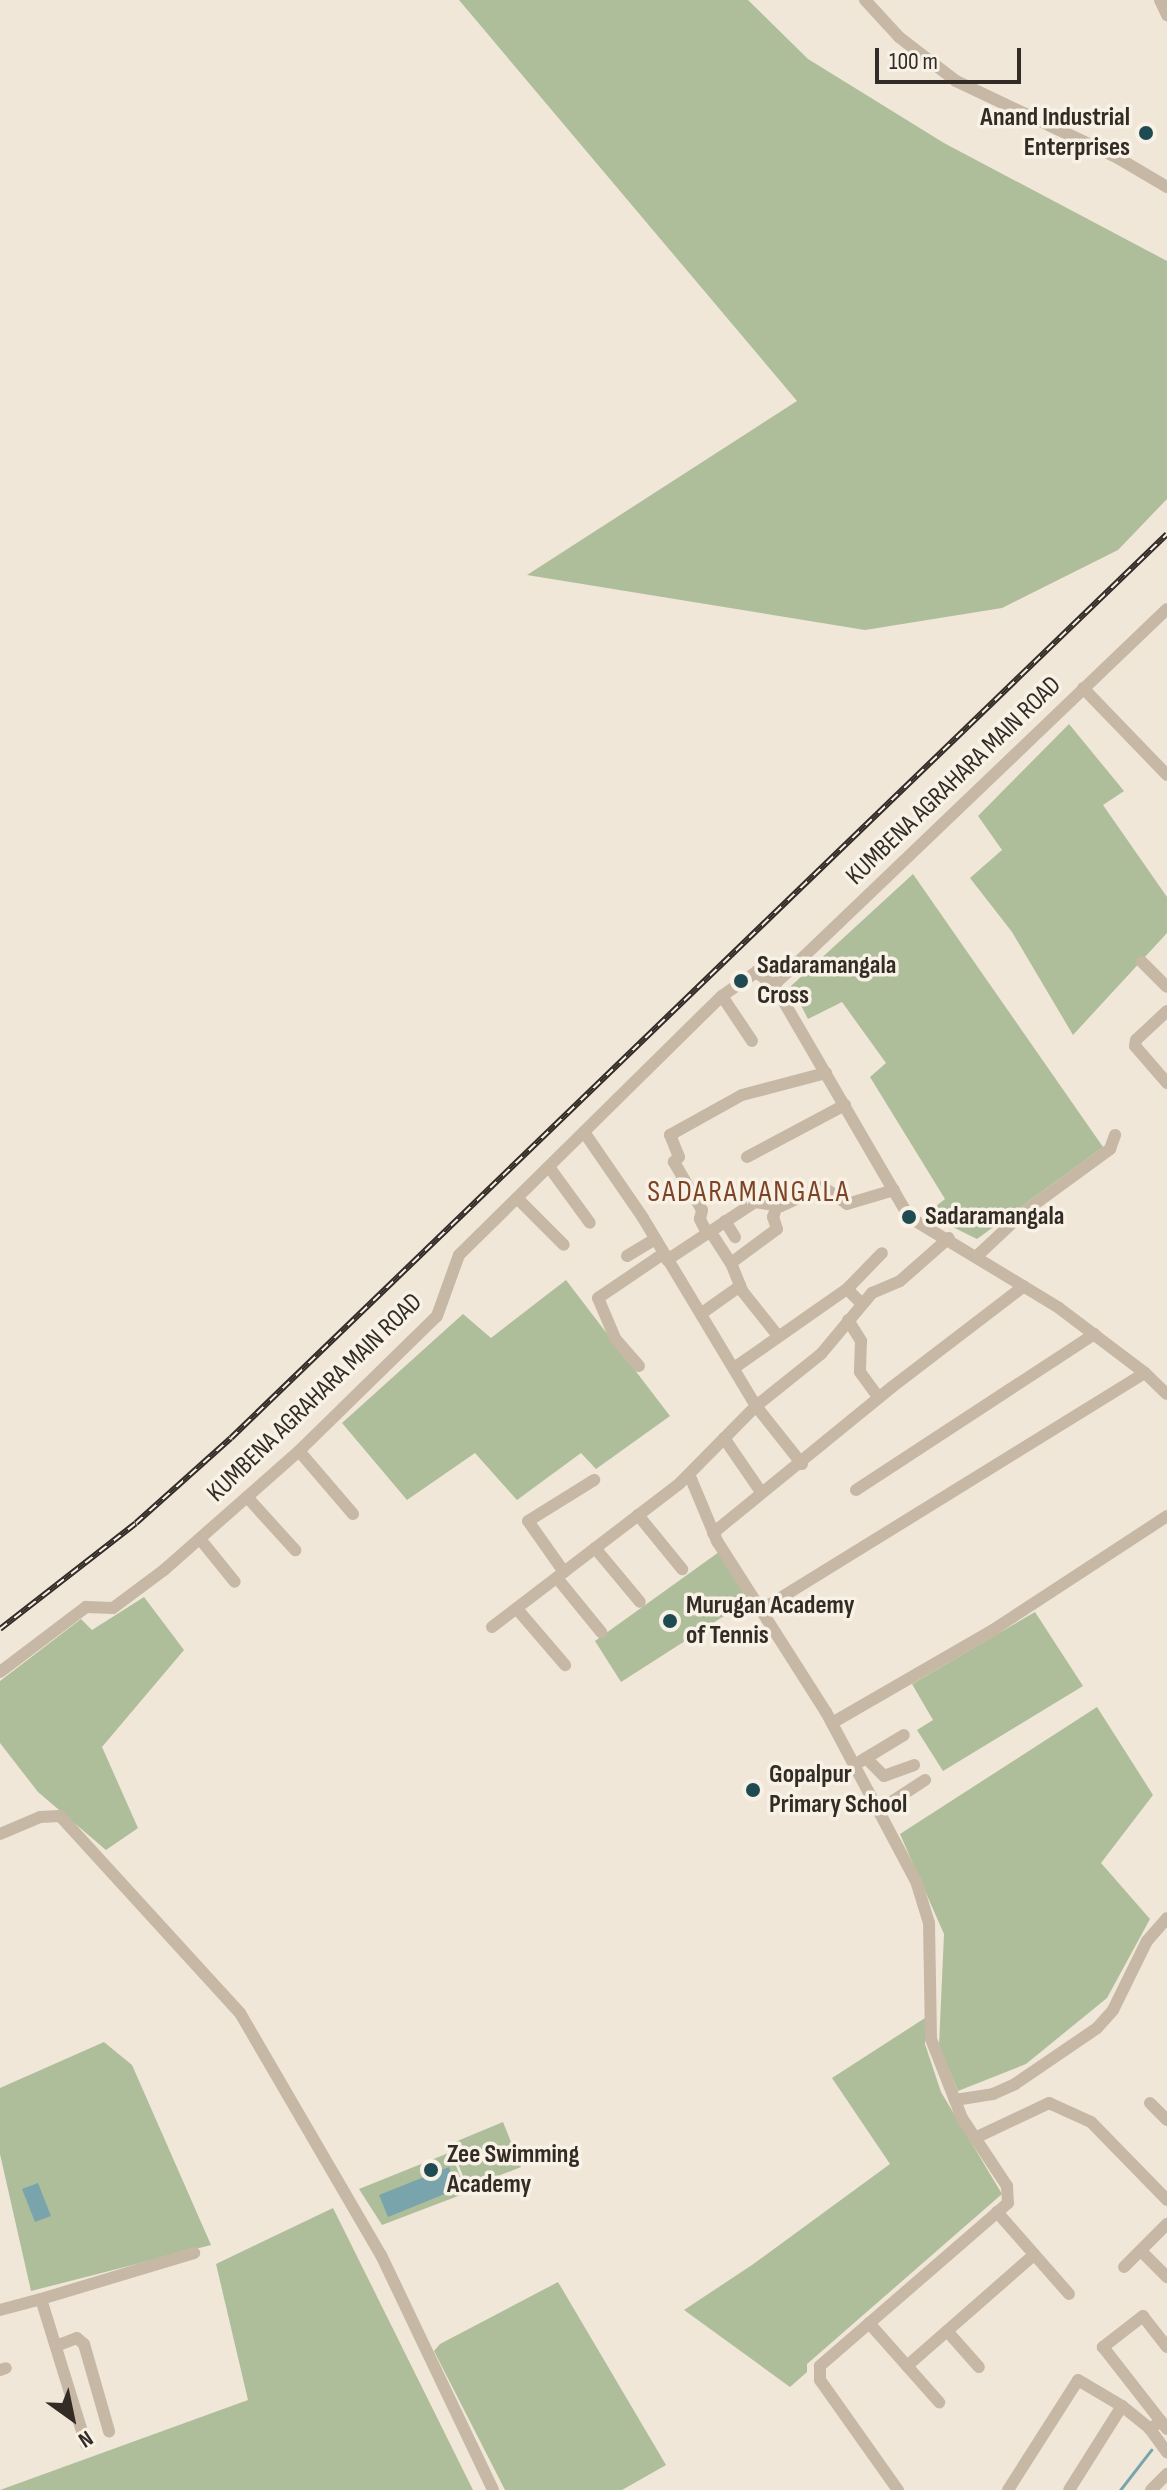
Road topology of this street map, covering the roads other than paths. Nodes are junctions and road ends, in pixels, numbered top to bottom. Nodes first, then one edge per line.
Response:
1 (865, 0) edge
2 (1160, 0) edge
3 (1167, 15) edge
4 (1167, 187) edge
5 (1165, 615) edge
6 (1083, 688) junction
7 (1164, 767) edge
8 (1142, 962) dead end
9 (774, 985) junction
10 (1167, 987) edge
11 (722, 996) junction
12 (1167, 1011) edge
13 (752, 1041) dead end
14 (826, 1073) junction
15 (1167, 1083) edge
16 (845, 1105) junction
17 (584, 1132) junction
18 (1115, 1135) dead end
19 (747, 1157) dead end
20 (549, 1167) junction
21 (894, 1190) junction
22 (517, 1198) junction
23 (777, 1206) junction
24 (713, 1212) dead end
25 (590, 1223) dead end
26 (715, 1227) junction
27 (735, 1237) dead end
28 (949, 1238) junction
29 (655, 1239) junction
30 (564, 1245) dead end
31 (882, 1253) dead end
32 (627, 1256) dead end
33 (977, 1256) junction
34 (665, 1257) junction
35 (731, 1263) junction
36 (740, 1286) junction
37 (1024, 1286) junction
38 (847, 1289) junction
39 (862, 1304) junction
40 (702, 1313) junction
41 (848, 1320) junction
42 (1094, 1334) junction
43 (778, 1336) junction
44 (639, 1366) dead end
45 (734, 1368) junction
46 (1145, 1373) junction
47 (1167, 1394) edge
48 (879, 1398) junction
49 (756, 1406) junction
50 (724, 1438) junction
51 (299, 1451) junction
52 (802, 1464) junction
53 (689, 1474) junction
54 (594, 1480) dead end
55 (856, 1490) dead end
56 (761, 1492) junction
57 (247, 1497) junction
58 (353, 1514) dead end
59 (638, 1515) junction
60 (1167, 1516) edge
61 (713, 1533) junction
62 (200, 1539) junction
63 (595, 1548) junction
64 (295, 1550) dead end
65 (682, 1569) dead end
66 (560, 1575) junction
67 (235, 1582) dead end
68 (640, 1602) dead end
69 (517, 1609) junction
70 (761, 1610) junction
71 (492, 1627) dead end
72 (601, 1632) dead end
73 (565, 1665) dead end
74 (0, 1672) edge
75 (832, 1723) junction
76 (904, 1735) dead end
77 (861, 1762) junction
78 (914, 1765) dead end
79 (925, 1780) dead end
80 (879, 1810) junction
81 (0, 1834) edge
82 (1167, 1918) edge
83 (955, 2100) junction
84 (1150, 2103) dead end
85 (1167, 2120) edge
86 (975, 2138) junction
87 (1167, 2200) edge
88 (997, 2212) junction
89 (1167, 2224) edge
90 (1141, 2251) junction
91 (194, 2253) dead end
92 (1034, 2255) junction
93 (1124, 2267) dead end
94 (1167, 2277) edge
95 (1069, 2294) dead end
96 (41, 2299) junction
97 (0, 2310) edge
98 (869, 2323) junction
99 (947, 2331) junction
100 (56, 2346) junction
101 (1167, 2347) edge
102 (907, 2366) junction
103 (979, 2367) dead end
104 (939, 2402) dead end
105 (1122, 2406) junction
106 (1161, 2421) edge
107 (109, 2431) dead end
108 (86, 2444) dead end
109 (1167, 2452) edge
110 (1166, 2476) edge
111 (493, 2490) edge
112 (898, 2490) edge
113 (1008, 2490) edge
114 (1069, 2490) edge
115 (1151, 2490) edge

1 - 4 street
2 - 3 street
5 - 6 street, KUMBENA AGRAHARA MAIN ROAD
6 - 7 street
6 - 9 street, KUMBENA AGRAHARA MAIN ROAD
8 - 10 street
9 - 11 street, KUMBENA AGRAHARA MAIN ROAD
9 - 14 street
11 - 13 street
11 - 17 street, KUMBENA AGRAHARA MAIN ROAD
12 - 15 street
14 - 16 street
14 - 26 street
16 - 19 street
16 - 21 street
17 - 20 street, KUMBENA AGRAHARA MAIN ROAD
17 - 29 street
18 - 33 street
20 - 22 street, KUMBENA AGRAHARA MAIN ROAD
20 - 25 street
21 - 23 street
21 - 28 street
22 - 30 street
22 - 51 street, KUMBENA AGRAHARA MAIN ROAD
23 - 26 street
23 - 35 street
24 - 26 street
26 - 27 street
26 - 34 street
26 - 35 street
28 - 33 street
28 - 39 street
29 - 32 street
29 - 34 street
31 - 38 street
33 - 37 street
34 - 40 street
34 - 44 street
35 - 36 street
36 - 40 street
36 - 43 street
37 - 42 street
37 - 48 street
38 - 39 street
38 - 43 street
39 - 41 street
40 - 45 street
41 - 48 street
41 - 49 street
42 - 46 street
42 - 55 street
43 - 45 street
45 - 49 street
46 - 47 street
46 - 70 street
48 - 52 street
49 - 50 street
49 - 52 street
50 - 53 street
50 - 56 street
51 - 57 street, KUMBENA AGRAHARA MAIN ROAD
51 - 58 street
52 - 56 street
53 - 59 street
53 - 61 street
54 - 66 street
56 - 61 street
57 - 62 street, KUMBENA AGRAHARA MAIN ROAD
57 - 64 street
59 - 63 street
59 - 65 street
60 - 75 street
61 - 70 street
62 - 67 street
62 - 74 street, KUMBENA AGRAHARA MAIN ROAD
63 - 66 street
63 - 68 street
66 - 69 street
66 - 72 street
69 - 71 street
69 - 73 street
70 - 75 street
75 - 77 street
76 - 77 street
77 - 78 street
77 - 80 street
79 - 80 street
80 - 83 street
81 - 111 street
82 - 83 street
83 - 86 street
84 - 85 street
86 - 87 street
86 - 88 street
88 - 92 street
88 - 98 street
89 - 90 street
90 - 93 street
90 - 94 street
91 - 96 street
92 - 95 street
92 - 99 street
96 - 97 street
96 - 100 street
98 - 102 street
98 - 112 street
99 - 102 street
99 - 103 street
100 - 107 street
100 - 108 street
101 - 106 street
102 - 104 street
105 - 106 street
105 - 113 street
105 - 114 street
106 - 109 street
110 - 115 street

